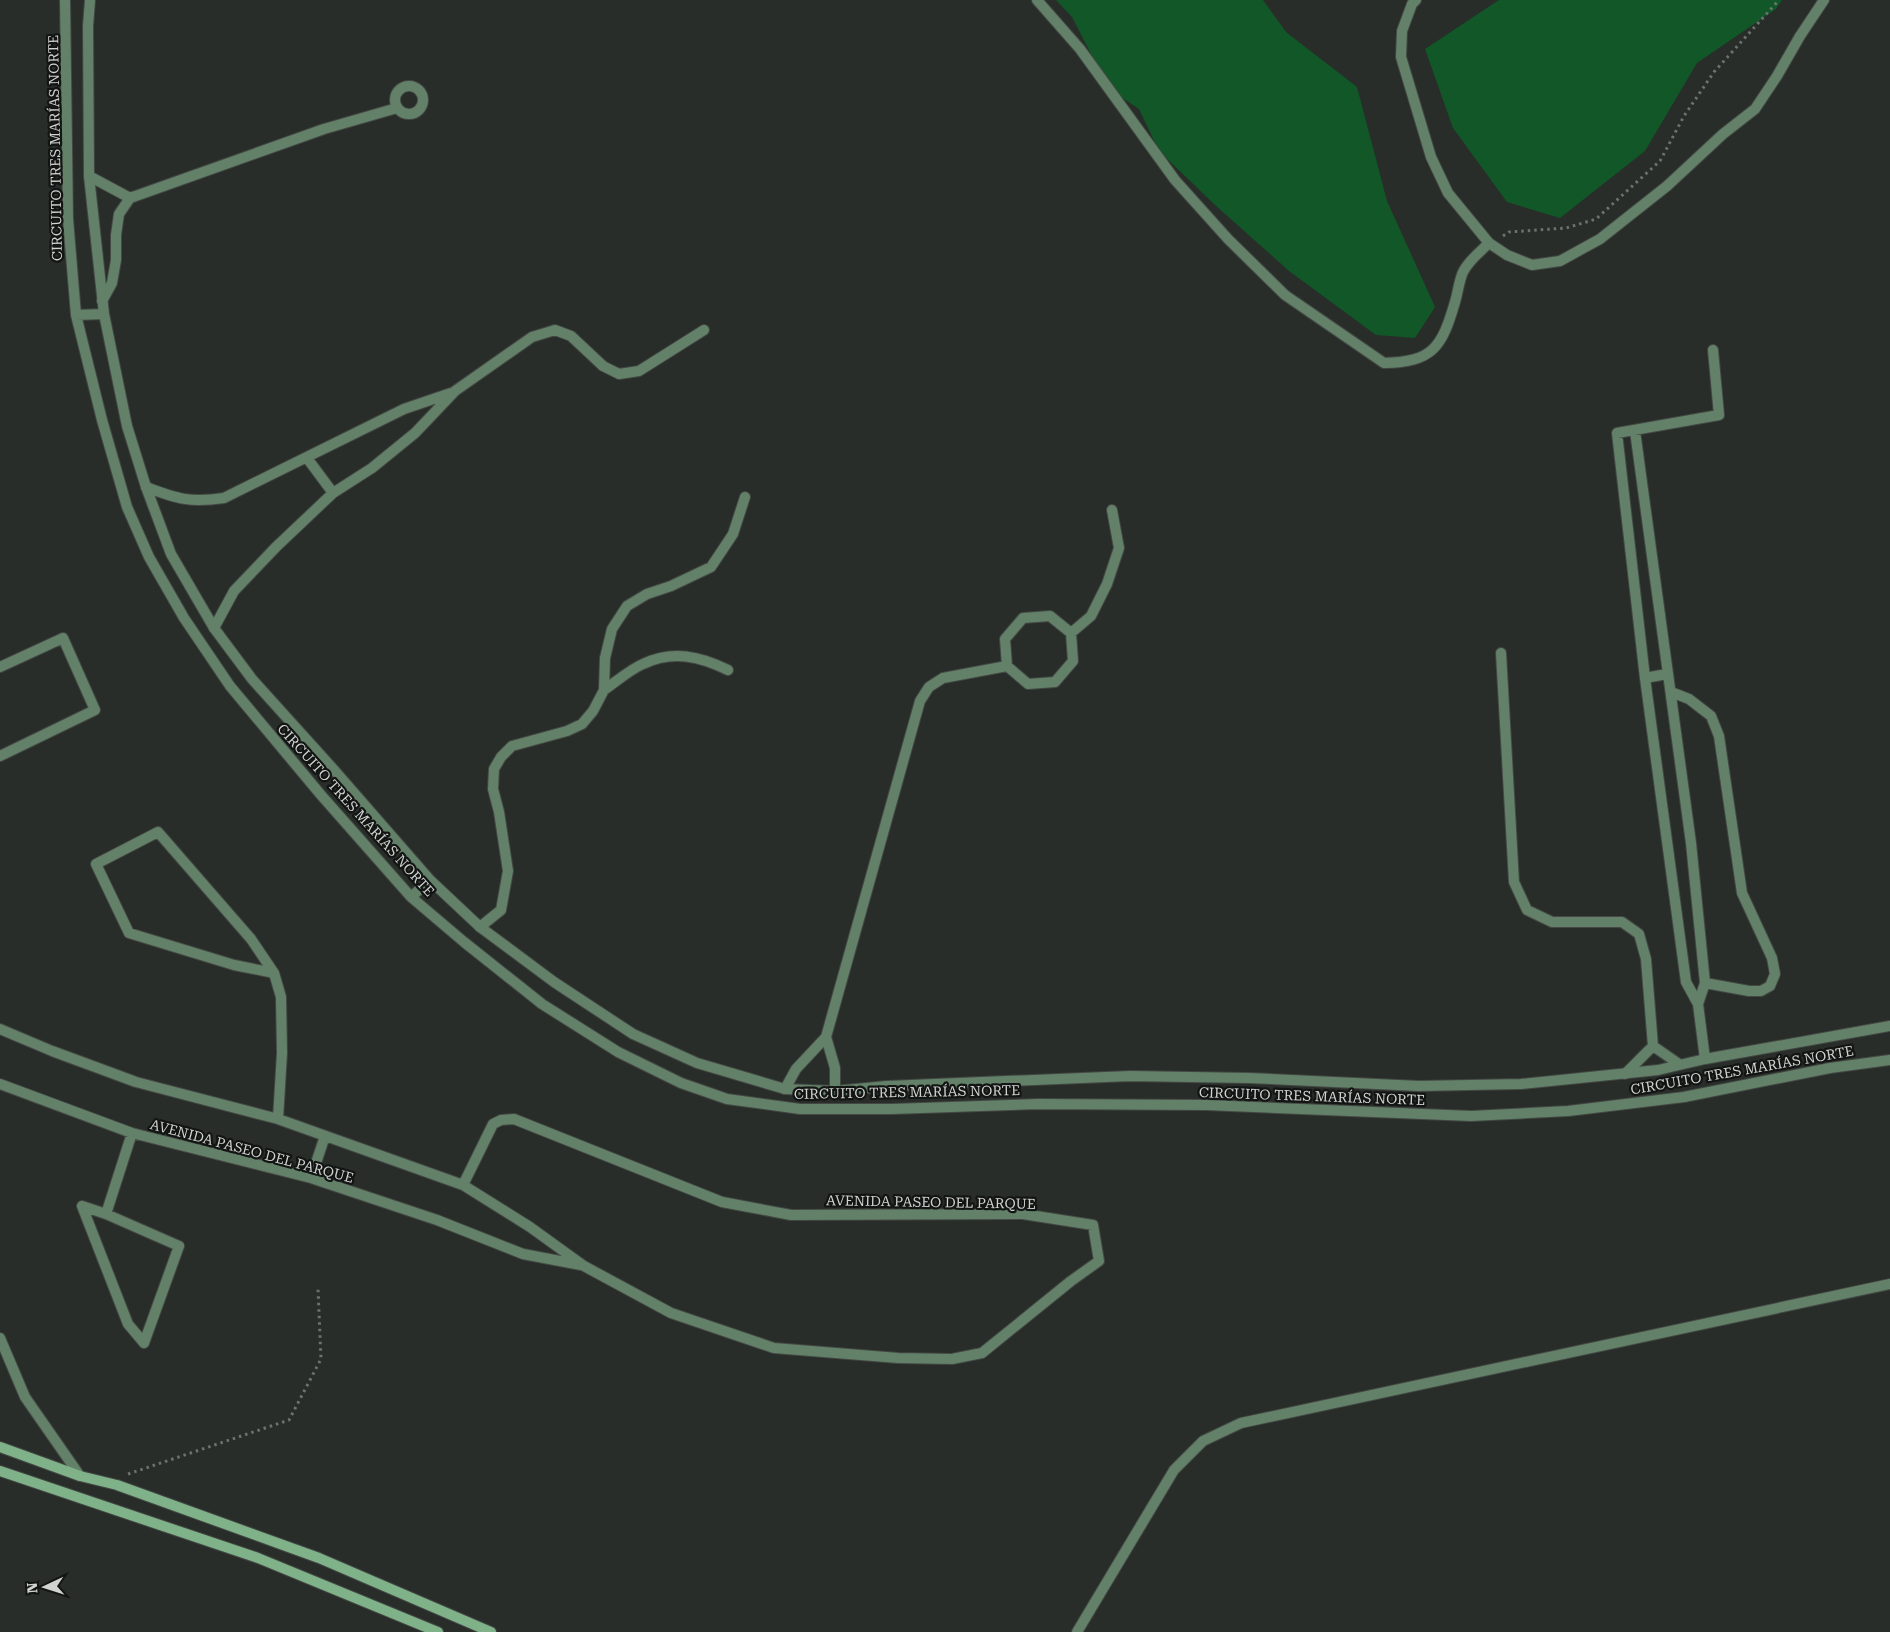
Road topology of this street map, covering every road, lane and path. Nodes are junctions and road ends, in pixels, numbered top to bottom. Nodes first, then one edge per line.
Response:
1 (66, 0) edge
2 (90, 0) edge
3 (1038, 0) edge
4 (1416, 0) edge
5 (1779, 0) edge
6 (1824, 0) edge
7 (397, 108) dead end
8 (89, 176) junction
9 (130, 198) junction
10 (1488, 243) junction
11 (102, 301) junction
12 (104, 314) junction
13 (76, 315) junction
14 (704, 330) dead end
15 (1713, 350) dead end
16 (454, 391) junction
17 (1635, 430) junction
18 (307, 458) junction
19 (146, 487) junction
20 (333, 492) junction
21 (745, 497) dead end
22 (1112, 510) dead end
23 (214, 628) junction
24 (1070, 633) junction
25 (1501, 652) dead end
26 (1007, 666) junction
27 (0, 667) edge
28 (728, 670) dead end
29 (1667, 674) junction
30 (1645, 678) junction
31 (604, 690) junction
32 (1671, 692) junction
33 (0, 756) edge
34 (430, 880) junction
35 (411, 897) junction
36 (480, 927) junction
37 (274, 973) junction
38 (1705, 983) junction
39 (1698, 1004) junction
40 (1890, 1026) edge
41 (0, 1029) edge
42 (826, 1037) junction
43 (1654, 1046) junction
44 (1705, 1059) junction
45 (1890, 1060) edge
46 (1679, 1064) junction
47 (1625, 1074) junction
48 (0, 1084) edge
49 (785, 1089) junction
50 (835, 1090) junction
51 (278, 1118) junction
52 (132, 1134) junction
53 (325, 1136) junction
54 (311, 1178) junction
55 (463, 1185) junction
56 (106, 1214) junction
57 (584, 1266) junction
58 (1890, 1284) edge
59 (318, 1289) dead end
60 (0, 1338) edge
61 (0, 1448) edge
62 (0, 1470) edge
63 (80, 1476) junction
64 (117, 1485) junction
65 (438, 1632) edge
66 (491, 1632) edge
67 (1077, 1632) edge

1 - 13 street, CIRCUITO TRES MARÍAS NORTE
2 - 8 street, CIRCUITO TRES MARÍAS NORTE
3 - 10 street
4 - 10 street
5 - 10 path
6 - 10 street
7 - 9 street
8 - 9 street
8 - 11 street, CIRCUITO TRES MARÍAS NORTE
9 - 11 street
11 - 12 street, CIRCUITO TRES MARÍAS NORTE
12 - 13 street
12 - 19 street, CIRCUITO TRES MARÍAS NORTE
13 - 35 street, CIRCUITO TRES MARÍAS NORTE
14 - 16 street
15 - 17 street
16 - 18 street
16 - 20 street
17 - 29 street
17 - 30 street
18 - 19 street
18 - 20 street
19 - 23 street, CIRCUITO TRES MARÍAS NORTE
20 - 23 street
21 - 31 street
22 - 24 street
23 - 34 street, CIRCUITO TRES MARÍAS NORTE
24 - 26 street
24 - 26 street
25 - 43 street
26 - 42 street
27 - 33 street
28 - 31 street
29 - 30 street
29 - 32 street
30 - 39 street
31 - 36 street
32 - 38 street
32 - 38 street
34 - 35 street
34 - 36 street, CIRCUITO TRES MARÍAS NORTE
35 - 45 street, CIRCUITO TRES MARÍAS NORTE
36 - 49 street, CIRCUITO TRES MARÍAS NORTE
37 - 37 street
37 - 51 street
38 - 39 street
39 - 44 street
40 - 44 street, CIRCUITO TRES MARÍAS NORTE
41 - 51 street, AVENIDA PASEO DEL PARQUE
42 - 49 street
42 - 50 street
43 - 46 street
43 - 47 street
44 - 46 street, CIRCUITO TRES MARÍAS NORTE
46 - 47 street, CIRCUITO TRES MARÍAS NORTE
47 - 50 street, CIRCUITO TRES MARÍAS NORTE
48 - 52 street, AVENIDA PASEO DEL PARQUE
49 - 50 street, CIRCUITO TRES MARÍAS NORTE
51 - 53 street, AVENIDA PASEO DEL PARQUE
52 - 54 street, AVENIDA PASEO DEL PARQUE
52 - 56 street
53 - 54 street
53 - 55 street, AVENIDA PASEO DEL PARQUE
54 - 57 street, AVENIDA PASEO DEL PARQUE
55 - 57 street, AVENIDA PASEO DEL PARQUE
55 - 57 street, AVENIDA PASEO DEL PARQUE
56 - 56 street
58 - 67 street
59 - 64 path
60 - 63 street
61 - 63 main road
62 - 65 main road
63 - 64 main road
64 - 66 main road

